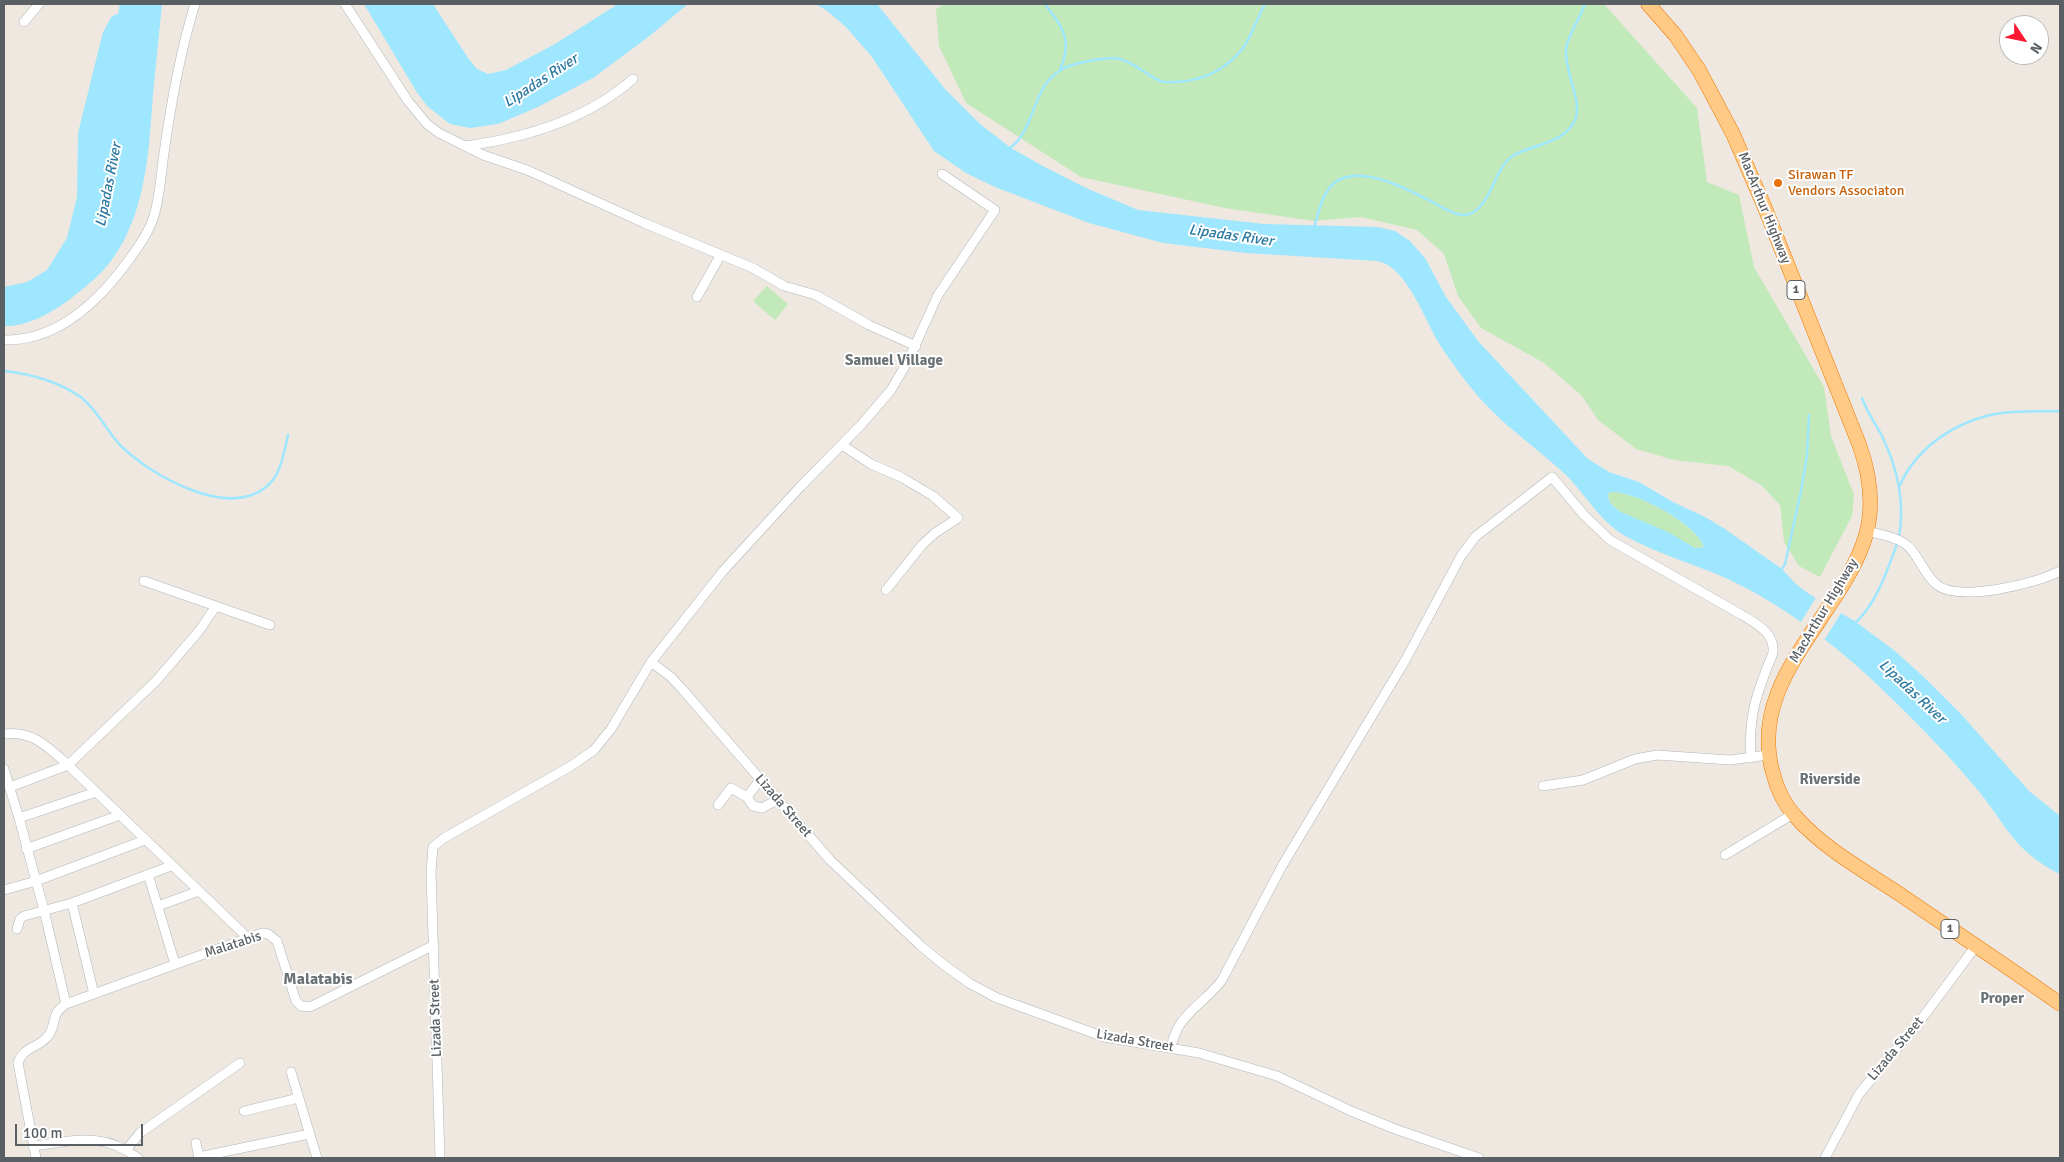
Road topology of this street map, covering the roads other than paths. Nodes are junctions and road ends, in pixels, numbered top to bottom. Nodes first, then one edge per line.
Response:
1 (39, 4) edge
2 (195, 4) edge
3 (345, 4) edge
4 (1648, 4) edge
5 (24, 22) dead end
6 (633, 79) dead end
7 (464, 146) junction
8 (942, 174) dead end
9 (720, 256) junction
10 (697, 297) dead end
11 (4, 340) edge
12 (916, 346) junction
13 (842, 445) junction
14 (1867, 531) junction
15 (2060, 571) edge
16 (144, 581) dead end
17 (886, 590) dead end
18 (216, 606) junction
19 (270, 625) dead end
20 (651, 662) junction
21 (4, 734) edge
22 (1768, 755) junction
23 (1751, 758) junction
24 (68, 765) junction
25 (4, 769) edge
26 (760, 780) junction
27 (1543, 786) dead end
28 (10, 787) junction
29 (96, 792) junction
30 (747, 797) junction
31 (777, 800) junction
32 (718, 805) dead end
33 (1793, 814) junction
34 (120, 815) junction
35 (19, 818) junction
36 (145, 840) junction
37 (26, 848) junction
38 (1725, 855) dead end
39 (172, 866) junction
40 (148, 874) junction
41 (36, 881) junction
42 (4, 890) edge
43 (198, 891) junction
44 (72, 903) junction
45 (158, 906) junction
46 (44, 910) junction
47 (17, 929) dead end
48 (248, 938) junction
49 (434, 945) junction
50 (1976, 946) junction
51 (175, 964) junction
52 (94, 994) junction
53 (66, 1004) junction
54 (2060, 1004) edge
55 (1170, 1048) junction
56 (240, 1063) dead end
57 (290, 1072) dead end
58 (298, 1098) junction
59 (244, 1111) dead end
60 (308, 1134) junction
61 (196, 1143) dead end
62 (33, 1146) junction
63 (126, 1150) junction
64 (36, 1158) edge
65 (138, 1158) edge
66 (199, 1158) edge
67 (317, 1158) edge
68 (440, 1158) edge
69 (1479, 1158) edge
70 (1825, 1158) edge

1 - 5 street
2 - 11 street
3 - 7 street
4 - 14 highway, MacArthur Highway / 1
6 - 7 street
7 - 9 street
8 - 12 street
9 - 10 street
9 - 12 street
12 - 13 street
13 - 17 street
13 - 20 street
14 - 15 street
14 - 22 highway, MacArthur Highway / 1
16 - 18 street
18 - 19 street
18 - 24 street
20 - 26 street, Lizada Street
20 - 49 street, Lizada Street
21 - 24 street
22 - 23 street
22 - 33 highway, MacArthur Highway / 1
23 - 27 street
23 - 55 street
24 - 28 street
24 - 29 street
25 - 28 street
26 - 30 street
26 - 31 street, Lizada Street
28 - 35 street
29 - 34 street
29 - 35 street
30 - 31 street
30 - 32 street
31 - 55 street, Lizada Street
33 - 38 street
33 - 50 highway, MacArthur Highway / 1
34 - 36 street
34 - 37 street
35 - 37 street
36 - 39 street
36 - 41 street
37 - 41 street
39 - 40 street
39 - 43 street
40 - 44 street
40 - 45 street
41 - 42 street
41 - 46 street
43 - 45 street
43 - 48 street
44 - 46 street
44 - 52 street
45 - 51 street
46 - 47 street
46 - 53 street
48 - 49 street, Malatabis
48 - 51 street, Malatabis
49 - 68 street, Lizada Street
50 - 54 highway, MacArthur Highway / 1
50 - 70 street, Lizada Street
51 - 52 street, Malatabis
52 - 53 street, Malatabis
53 - 62 street
55 - 69 street, Lizada Street
56 - 63 street
57 - 58 street
58 - 59 street
58 - 60 street
60 - 66 street
60 - 67 street
61 - 66 street
62 - 63 street
62 - 64 street
63 - 65 street

